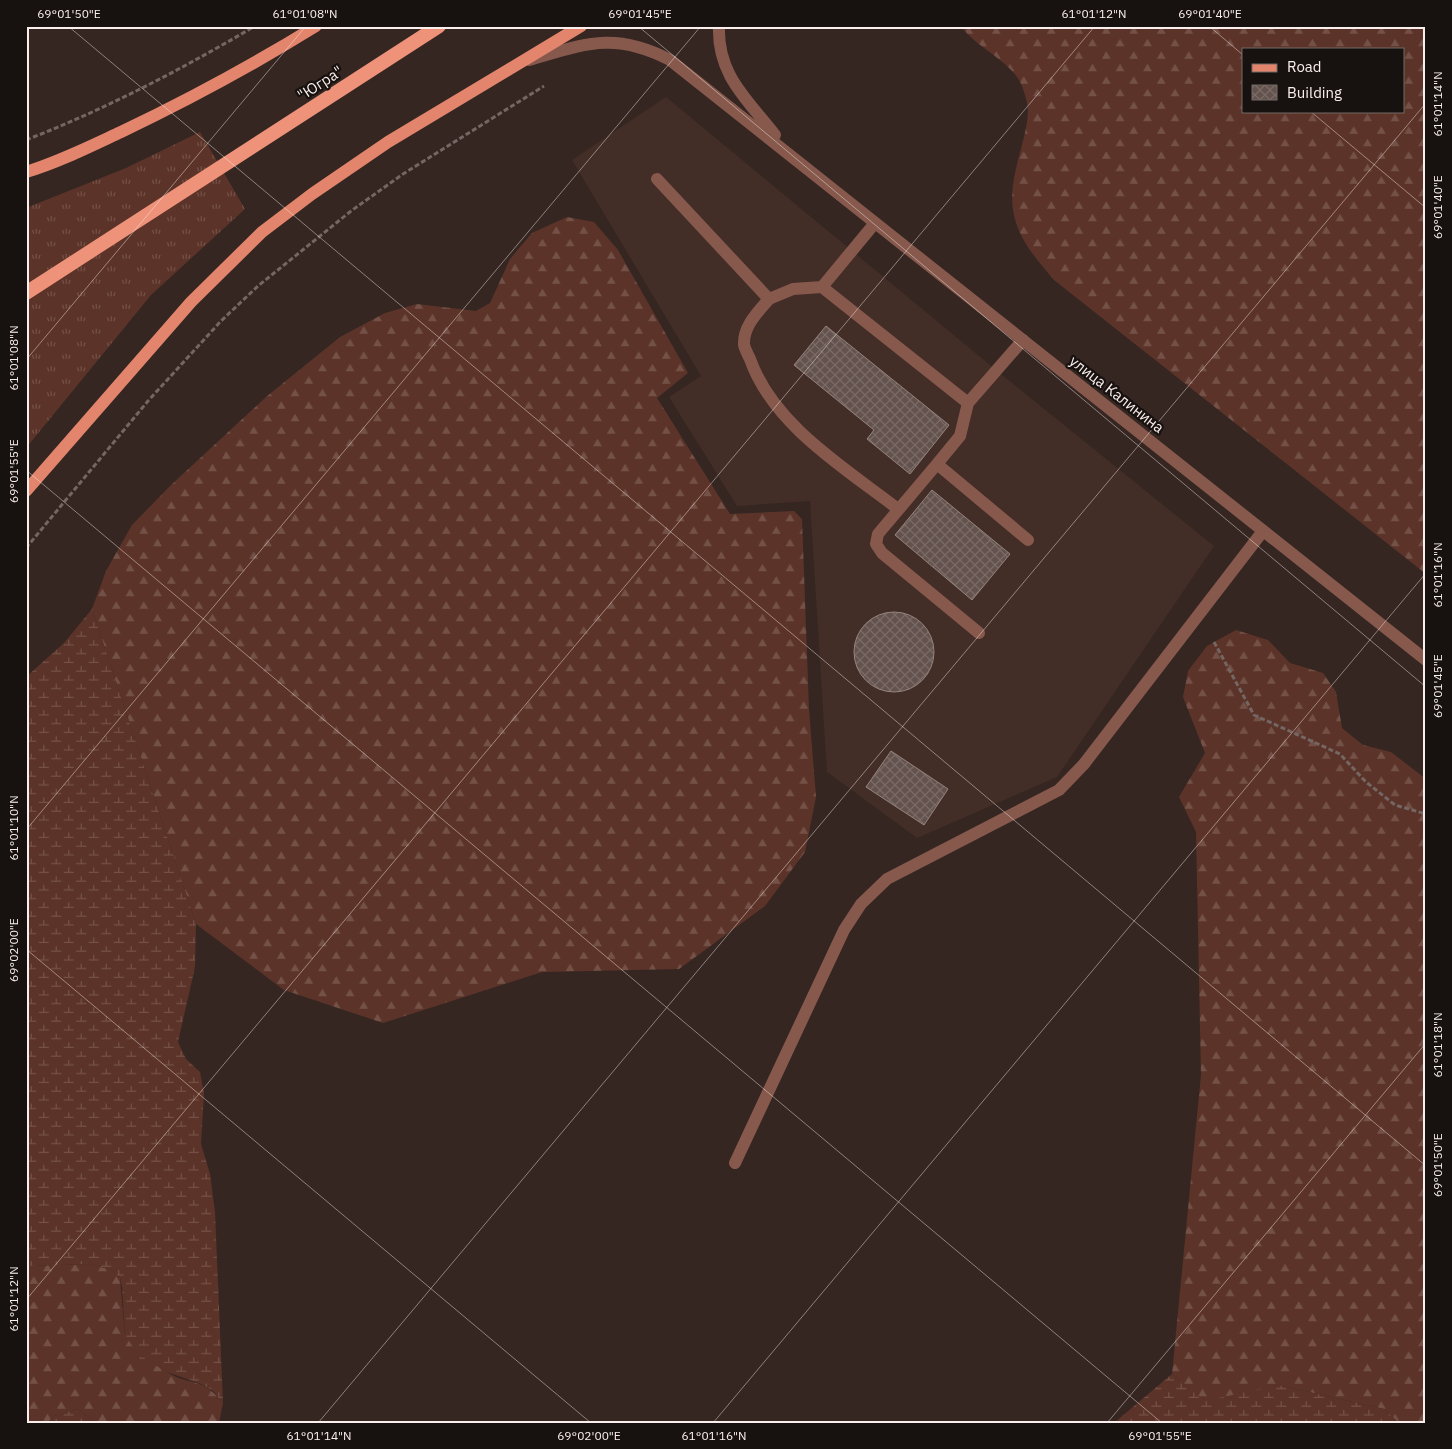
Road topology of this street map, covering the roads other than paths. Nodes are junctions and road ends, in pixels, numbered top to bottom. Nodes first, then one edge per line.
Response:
1 (316, 26) edge
2 (439, 26) edge
3 (581, 26) edge
4 (719, 26) edge
5 (519, 63) junction
6 (790, 153) junction
7 (26, 172) edge
8 (656, 179) dead end
9 (875, 223) junction
10 (822, 287) junction
11 (26, 293) edge
12 (769, 299) junction
13 (1022, 340) junction
14 (968, 403) junction
15 (937, 464) junction
16 (26, 491) edge
17 (898, 509) junction
18 (1264, 531) junction
19 (1028, 540) dead end
20 (979, 633) dead end
21 (1426, 660) edge
22 (735, 1163) dead end

1 - 7 main road
2 - 11 highway, "Югра"
3 - 5 main road
4 - 6 street
5 - 6 street
5 - 16 main road
6 - 9 street, улица Калинина
8 - 12 street
9 - 10 street
9 - 13 street, улица Калинина
10 - 12 street
10 - 14 street
12 - 17 street
13 - 14 street
13 - 18 street, улица Калинина
14 - 15 street
15 - 17 street
15 - 19 street
17 - 20 street
18 - 21 street, улица Калинина
18 - 22 street

